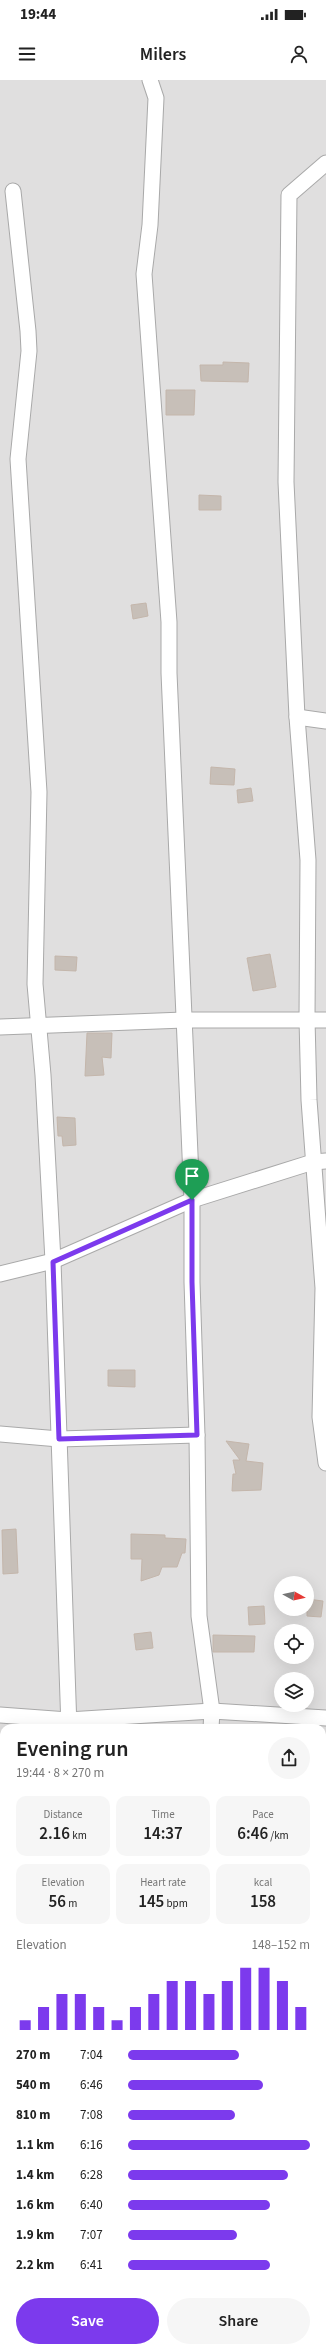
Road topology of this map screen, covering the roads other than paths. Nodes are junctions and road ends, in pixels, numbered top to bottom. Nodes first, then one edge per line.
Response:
1 (150, 80) edge
2 (326, 163) edge
3 (13, 191) dead end
4 (297, 716) junction
5 (326, 721) edge
6 (307, 1019) junction
7 (184, 1020) junction
8 (326, 1020) edge
9 (38, 1025) junction
10 (0, 1027) edge
11 (319, 1161) edge
12 (192, 1200) junction
13 (53, 1262) junction
14 (0, 1274) edge
15 (0, 1434) edge
16 (197, 1435) junction
17 (59, 1439) junction
18 (326, 1463) edge
19 (212, 1711) junction
20 (0, 1715) edge
21 (326, 1718) edge
22 (69, 1724) edge
23 (211, 1724) edge

1 - 7 street
2 - 4 street
3 - 9 street
4 - 5 street
4 - 6 street
6 - 7 street
6 - 8 street
6 - 11 street
7 - 9 street
7 - 12 street
9 - 10 street
9 - 13 street
11 - 12 street
11 - 18 street
12 - 13 street
12 - 16 street
13 - 14 street
13 - 17 street
15 - 17 street
16 - 17 street
16 - 19 street
17 - 22 street
19 - 21 street
19 - 22 street
19 - 23 street
20 - 22 street

